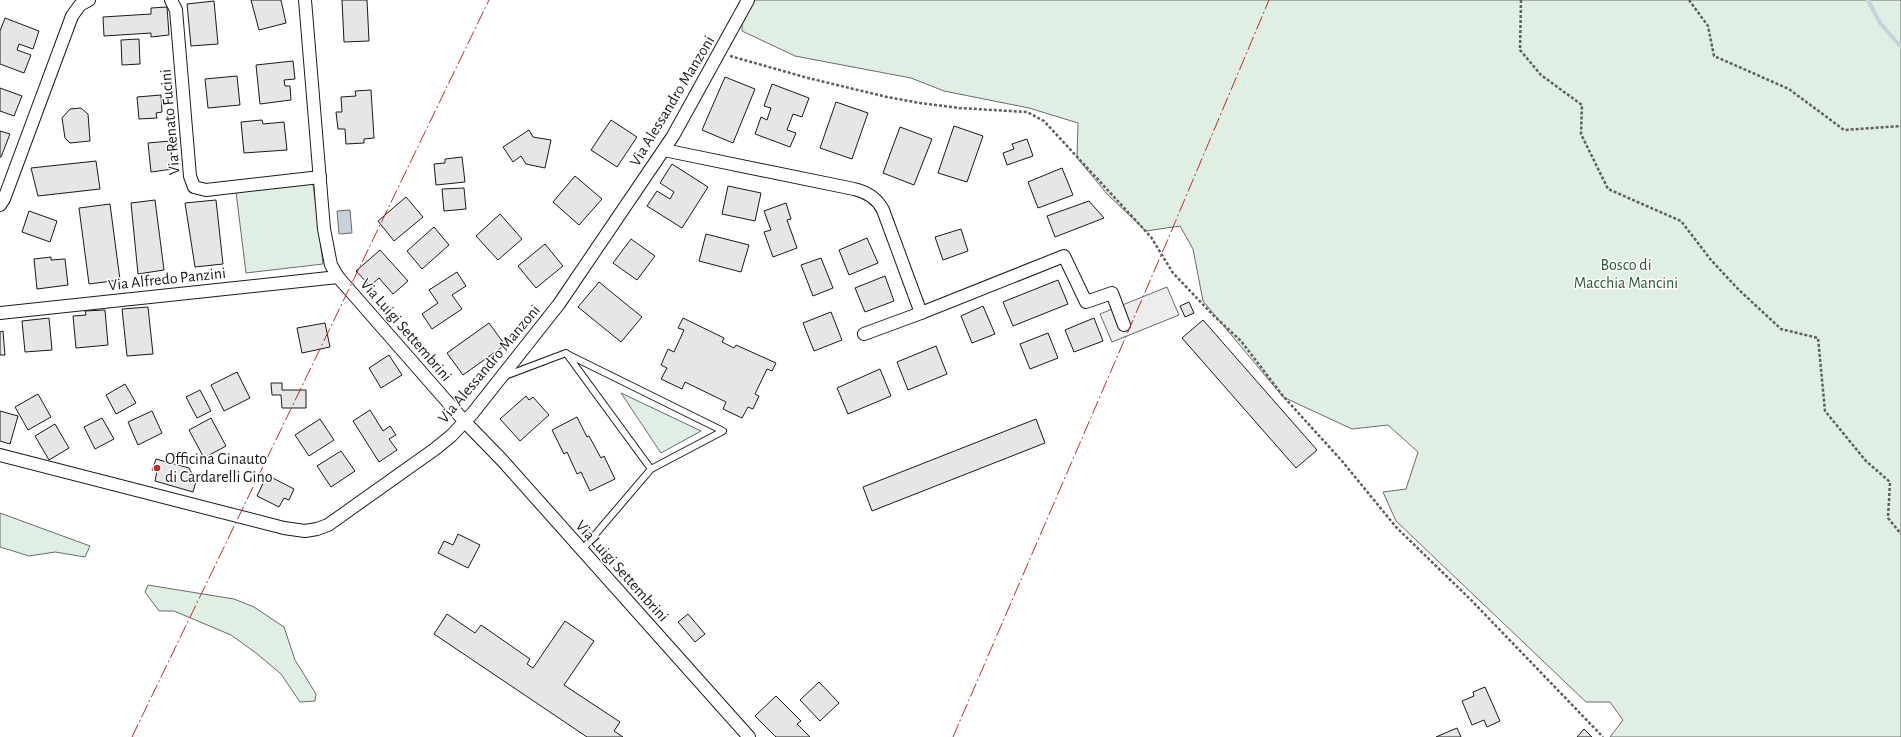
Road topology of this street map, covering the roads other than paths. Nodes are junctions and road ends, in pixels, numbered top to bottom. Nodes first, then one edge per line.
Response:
1 (89, 0) edge
2 (171, 0) edge
3 (305, 0) edge
4 (748, 0) edge
5 (664, 150) junction
6 (320, 177) junction
7 (0, 205) edge
8 (338, 277) junction
9 (0, 313) edge
10 (921, 313) junction
11 (1124, 325) dead end
12 (864, 334) dead end
13 (566, 353) junction
14 (503, 377) junction
15 (465, 422) junction
16 (0, 455) edge
17 (651, 469) junction
18 (582, 550) junction
19 (749, 737) edge

1 - 7 street
2 - 6 street, Via Renato Fucini
3 - 6 street, Via Luigi Settembrini
4 - 5 street, Via Alessandro Manzoni
5 - 10 street
5 - 14 street, Via Alessandro Manzoni
6 - 8 street, Via Luigi Settembrini
8 - 9 street, Via Alfredo Panzini
8 - 15 street, Via Luigi Settembrini
10 - 11 street
10 - 12 street
13 - 14 lane
13 - 17 lane
13 - 17 lane
14 - 15 street, Via Alessandro Manzoni
15 - 16 street, Via Alessandro Manzoni
15 - 18 street, Via Luigi Settembrini
17 - 18 lane
18 - 19 street, Via Luigi Settembrini

